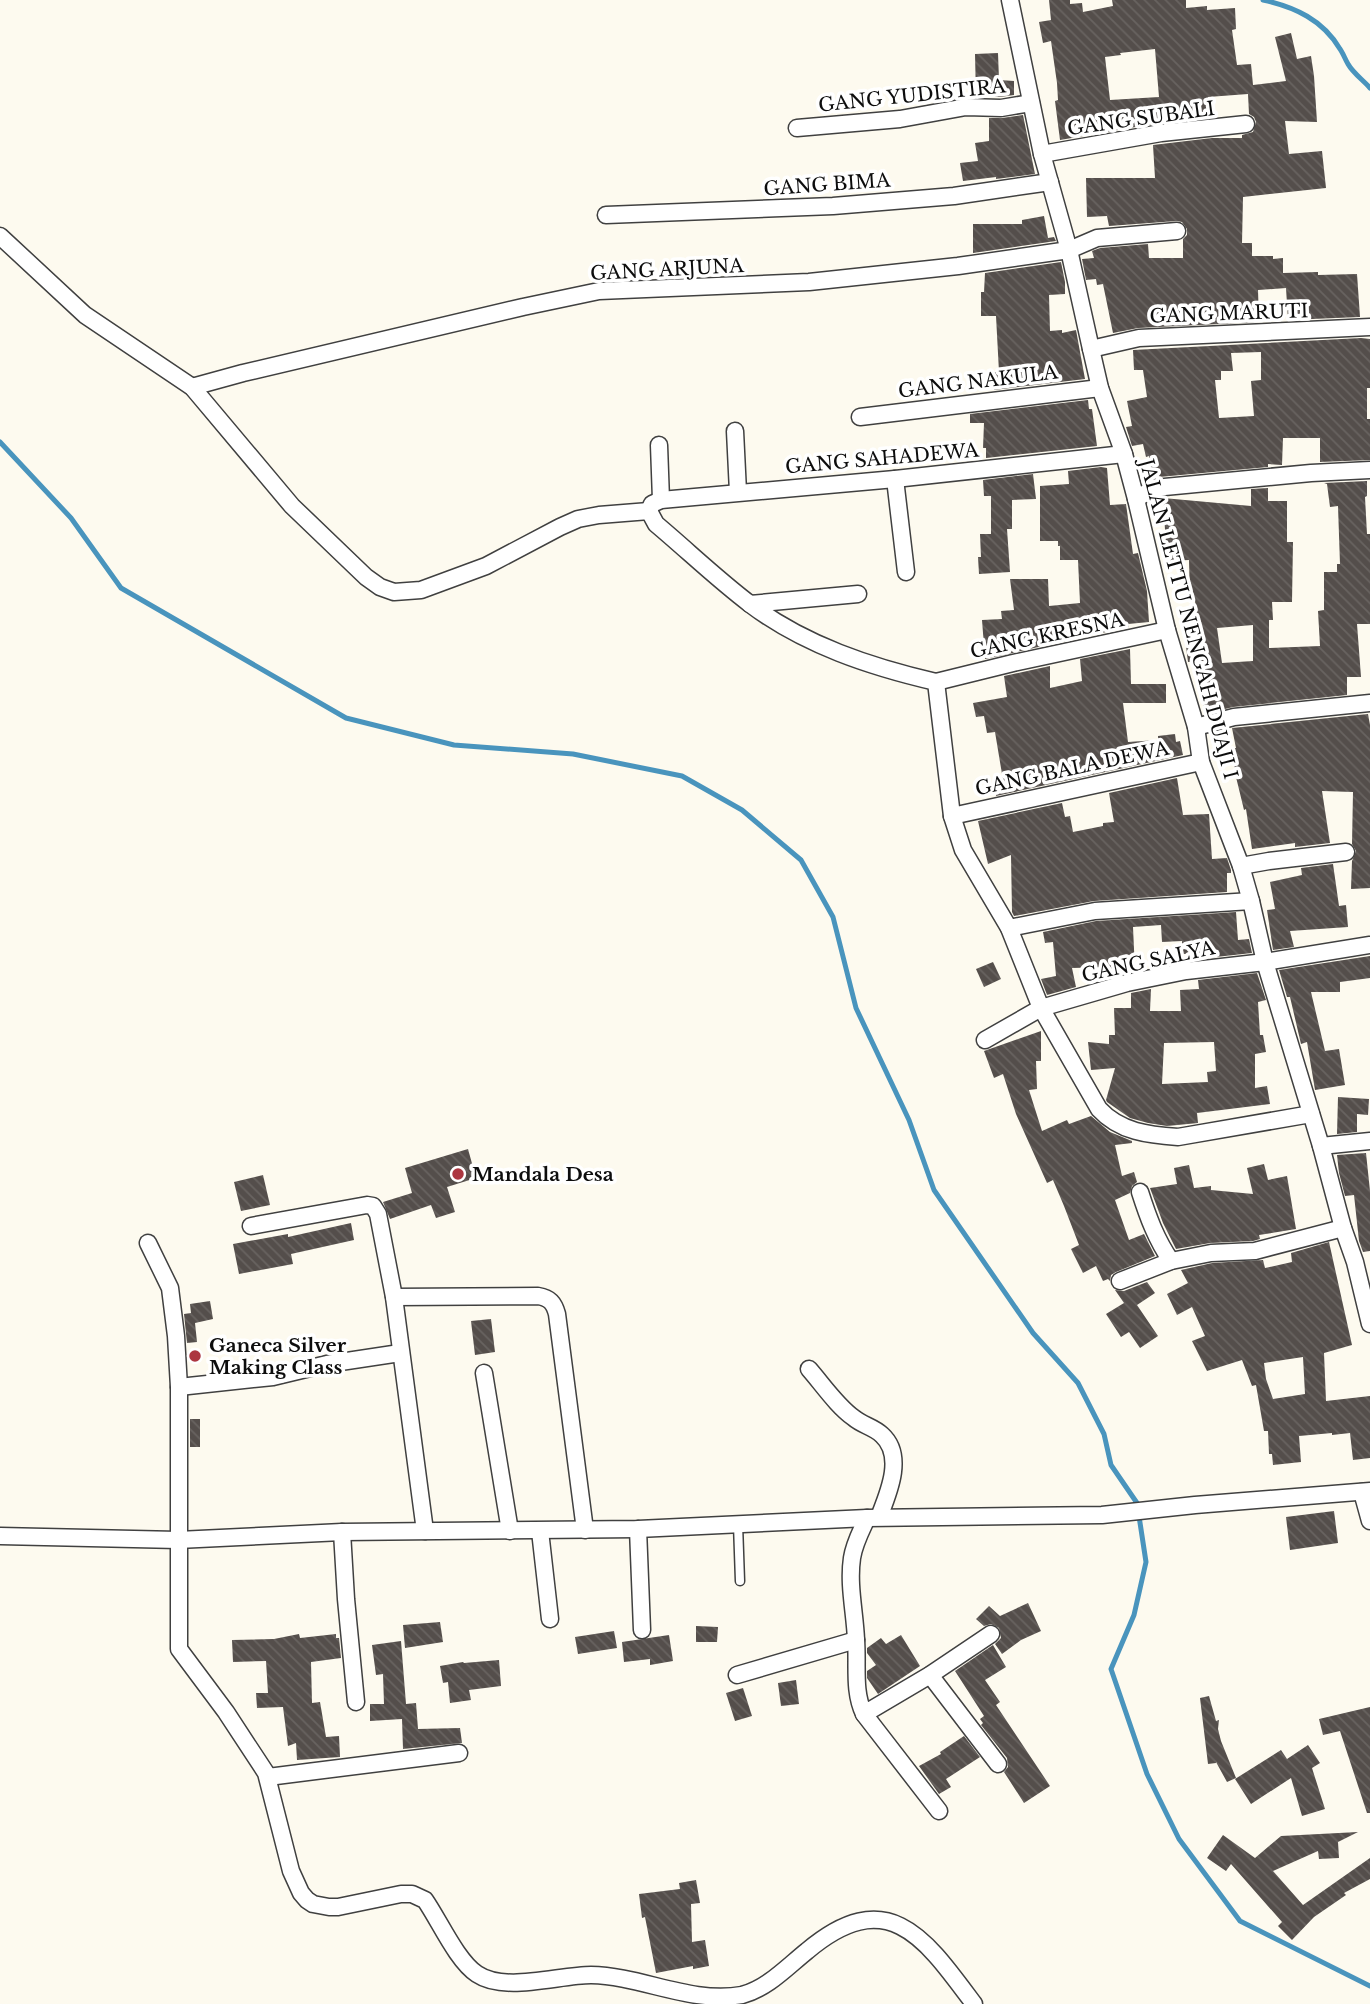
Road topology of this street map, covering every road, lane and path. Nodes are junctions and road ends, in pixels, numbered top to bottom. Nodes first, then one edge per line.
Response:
1 (1010, 0) edge
2 (1031, 103) junction
3 (1246, 124) dead end
4 (797, 128) dead end
5 (1042, 154) junction
6 (1050, 182) junction
7 (606, 215) dead end
8 (1177, 231) dead end
9 (0, 236) edge
10 (1069, 250) junction
11 (1370, 327) edge
12 (1091, 349) junction
13 (192, 387) junction
14 (1100, 388) junction
15 (860, 417) dead end
16 (735, 431) dead end
17 (659, 445) dead end
18 (1124, 454) junction
19 (1370, 470) edge
20 (895, 479) junction
21 (738, 492) junction
22 (1136, 499) junction
23 (655, 506) junction
24 (906, 572) dead end
25 (858, 594) dead end
26 (750, 604) junction
27 (1167, 630) junction
28 (936, 682) junction
29 (1370, 702) edge
30 (1196, 727) junction
31 (1201, 762) junction
32 (952, 816) junction
33 (1346, 852) dead end
34 (1241, 866) junction
35 (1251, 901) junction
36 (1009, 928) junction
37 (1370, 945) edge
38 (1265, 962) junction
39 (1041, 1008) junction
40 (985, 1040) dead end
41 (1311, 1114) junction
42 (1370, 1141) edge
43 (1321, 1146) junction
44 (1140, 1192) dead end
45 (251, 1226) dead end
46 (1343, 1228) junction
47 (148, 1243) dead end
48 (1171, 1261) junction
49 (1363, 1262) edge
50 (1120, 1281) dead end
51 (394, 1297) junction
52 (1370, 1324) edge
53 (400, 1353) junction
54 (809, 1369) dead end
55 (484, 1373) dead end
56 (178, 1387) junction
57 (1366, 1492) edge
58 (873, 1517) junction
59 (1370, 1521) edge
60 (737, 1524) junction
61 (638, 1529) junction
62 (585, 1530) junction
63 (425, 1531) junction
64 (510, 1531) junction
65 (540, 1531) junction
66 (342, 1532) junction
67 (0, 1536) edge
68 (178, 1540) junction
69 (740, 1581) dead end
70 (550, 1619) dead end
71 (642, 1630) dead end
72 (991, 1634) dead end
73 (856, 1640) junction
74 (737, 1675) dead end
75 (930, 1675) junction
76 (356, 1702) dead end
77 (864, 1714) junction
78 (459, 1753) dead end
79 (998, 1765) dead end
80 (268, 1777) junction
81 (939, 1811) dead end
82 (974, 2004) edge

1 - 2 street, JALAN LETTU NENGAH DUAJI I
2 - 4 street, GANG YUDISTIRA
2 - 5 street, JALAN LETTU NENGAH DUAJI I
3 - 5 street, GANG SUBALI
5 - 6 street, JALAN LETTU NENGAH DUAJI I
6 - 7 street, GANG BIMA
6 - 10 street, JALAN LETTU NENGAH DUAJI I
8 - 10 street, GANG ARJUNA
9 - 13 street, GANG SAHADEWA
10 - 12 street, JALAN LETTU NENGAH DUAJI I
10 - 13 street, GANG ARJUNA
11 - 12 street, GANG MARUTI
12 - 14 street, JALAN LETTU NENGAH DUAJI I
13 - 23 street, GANG SAHADEWA
14 - 15 street, GANG NAKULA
14 - 18 street, JALAN LETTU NENGAH DUAJI I
16 - 21 street
17 - 23 street
18 - 20 street, GANG SAHADEWA
18 - 22 street, JALAN LETTU NENGAH DUAJI I
19 - 22 street
20 - 21 street, GANG SAHADEWA
20 - 24 street
21 - 23 street, GANG SAHADEWA
22 - 27 street, JALAN LETTU NENGAH DUAJI I
23 - 26 street
25 - 26 street
26 - 28 street
27 - 28 street, GANG KRESNA
27 - 30 street, JALAN LETTU NENGAH DUAJI I
28 - 32 street
29 - 30 street
30 - 31 street, JALAN LETTU NENGAH DUAJI I
31 - 32 street, GANG BALA DEWA
31 - 34 street, JALAN LETTU NENGAH DUAJI I
32 - 36 street
33 - 34 street
34 - 35 street, JALAN LETTU NENGAH DUAJI I
35 - 36 street
35 - 38 street, JALAN LETTU NENGAH DUAJI I
36 - 39 street
37 - 38 street, GANG SALYA
38 - 39 street, GANG SALYA
38 - 41 street, JALAN LETTU NENGAH DUAJI I
39 - 40 street, GANG SALYA
39 - 41 street
41 - 43 street, JALAN LETTU NENGAH DUAJI I
42 - 43 street
43 - 46 street, JALAN LETTU NENGAH DUAJI I
44 - 48 street
45 - 51 street
46 - 48 street
46 - 49 street, JALAN LETTU NENGAH DUAJI I
47 - 56 street
48 - 50 street
49 - 52 street, JALAN LETTU NENGAH DUAJI I
51 - 53 street
51 - 62 street
53 - 56 street
53 - 63 street
54 - 58 street
55 - 64 street
56 - 68 street
57 - 58 street
57 - 59 street
58 - 60 street
58 - 73 street
60 - 61 street
60 - 69 lane
61 - 62 street
61 - 71 street
62 - 65 street
63 - 64 street
63 - 66 street
64 - 65 street
65 - 70 street
66 - 68 street
66 - 76 street
67 - 68 street
68 - 80 street
72 - 75 street
73 - 74 street
73 - 77 street
75 - 77 street
75 - 79 street
77 - 81 street
78 - 80 street
80 - 82 street

